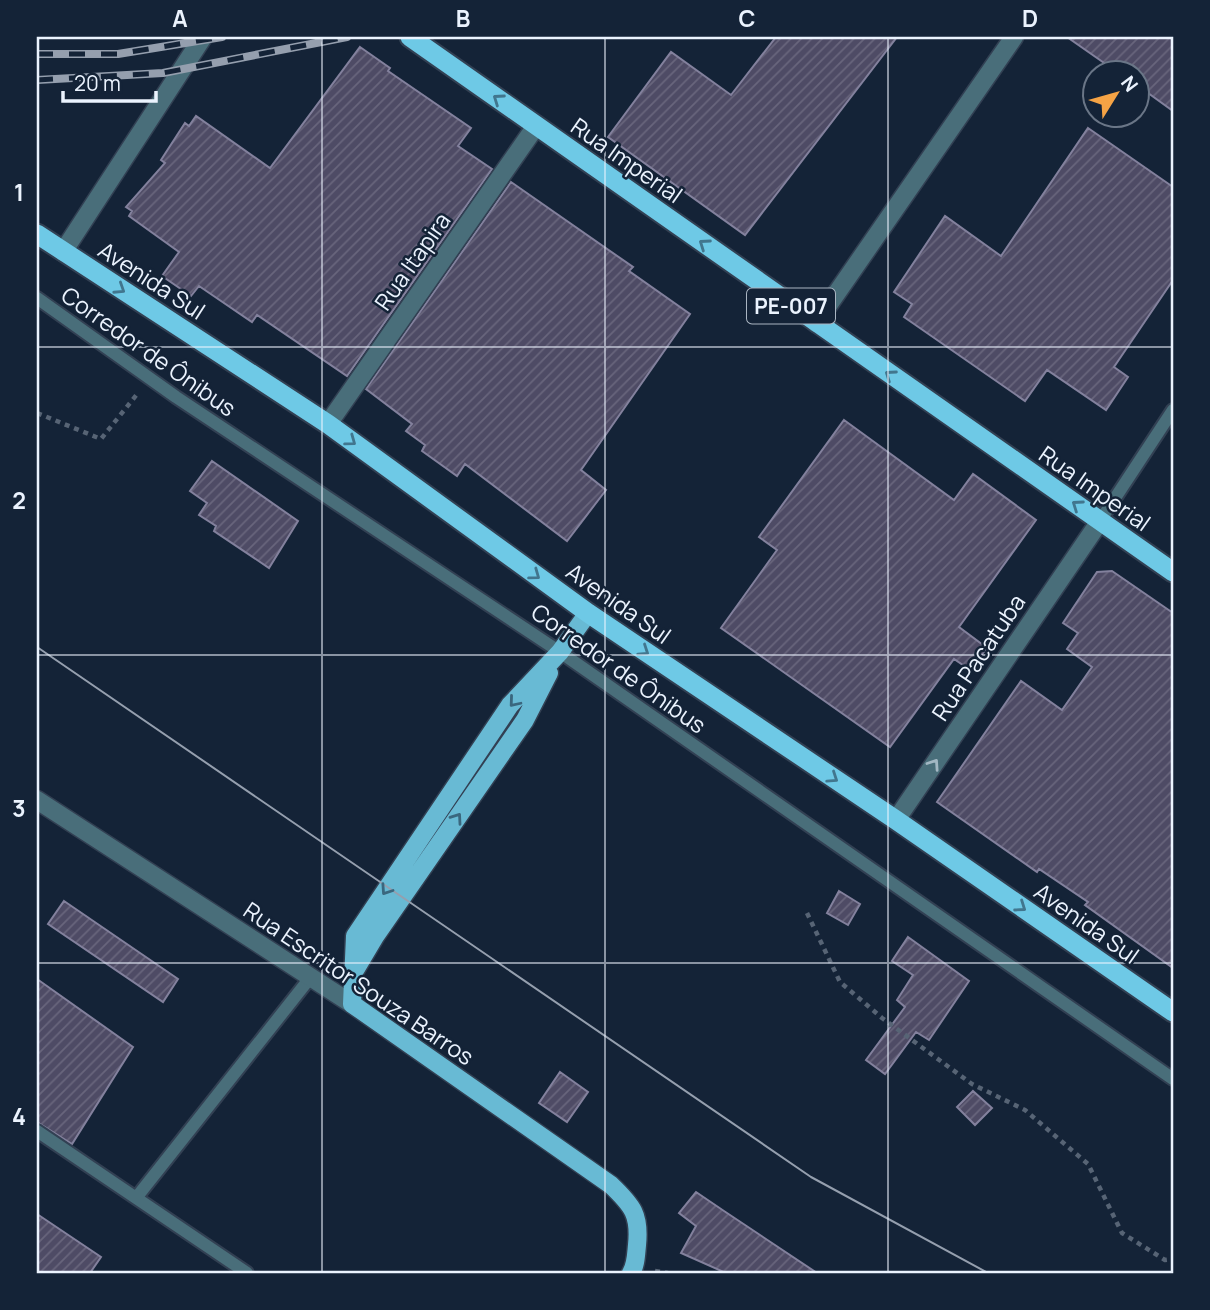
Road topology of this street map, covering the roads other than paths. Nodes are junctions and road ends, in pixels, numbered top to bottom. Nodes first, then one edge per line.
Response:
1 (203, 37) edge
2 (410, 37) edge
3 (1014, 37) edge
4 (536, 126) junction
5 (37, 234) edge
6 (63, 252) junction
7 (37, 298) edge
8 (816, 323) junction
9 (1173, 410) edge
10 (328, 424) junction
11 (1100, 522) junction
12 (1173, 572) edge
13 (588, 613) junction
14 (560, 652) junction
15 (37, 800) edge
16 (896, 820) junction
17 (310, 978) junction
18 (352, 1004) junction
19 (1173, 1013) edge
20 (1173, 1079) edge
21 (37, 1130) edge
22 (136, 1198) junction
23 (247, 1273) edge
24 (631, 1273) edge

1 - 6 street
4 -> 2 highway, Rua Imperial / PE-007
3 - 8 street
8 -> 4 highway, Rua Imperial / PE-007
4 - 10 street, Rua Itapira
5 - 6 highway, Avenida Sul
6 -> 10 highway, Avenida Sul
7 - 14 lane, Corredor de Ônibus
11 -> 8 highway, Rua Imperial / PE-007
9 - 11 lane
10 -> 13 highway, Avenida Sul
11 - 12 highway, Rua Imperial / PE-007
16 -> 11 street, Rua Pacatuba
13 - 14 main road
13 -> 16 highway, Avenida Sul
14 - 18 main road
14 - 20 lane, Corredor de Ônibus
15 - 17 street, Rua Escritor Souza Barros
16 -> 19 highway, Avenida Sul
17 - 18 street, Rua Escritor Souza Barros
17 - 22 lane
18 - 24 main road, Rua Escritor Souza Barros
21 - 22 lane
22 - 23 lane

